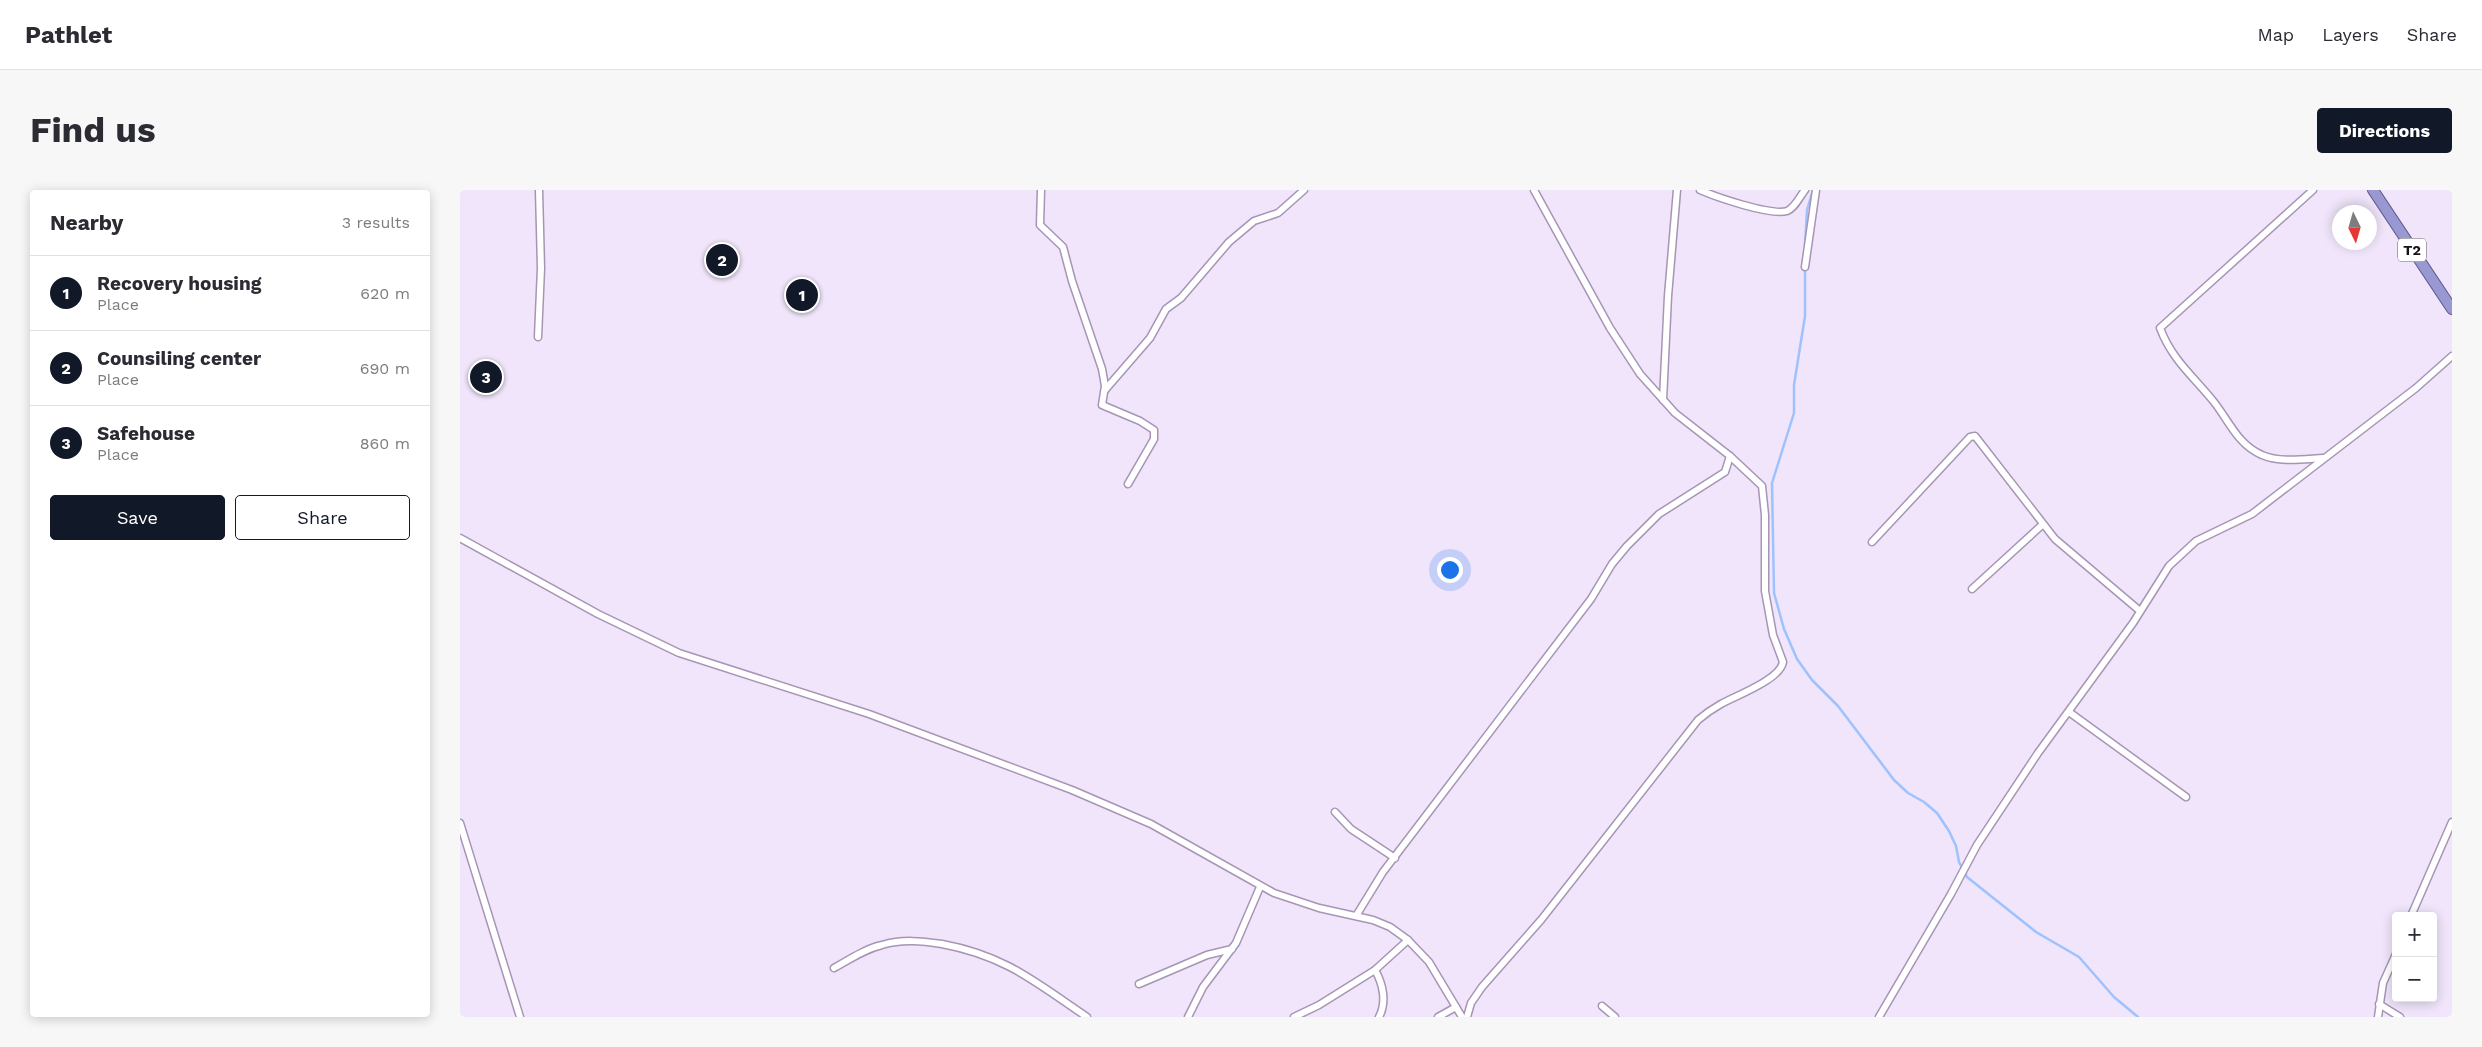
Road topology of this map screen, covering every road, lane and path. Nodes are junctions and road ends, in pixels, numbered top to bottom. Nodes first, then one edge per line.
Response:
1 (539, 190) edge
2 (1041, 190) edge
3 (1304, 190) edge
4 (1534, 190) edge
5 (1677, 190) edge
6 (1700, 190) edge
7 (1805, 190) edge
8 (1816, 190) edge
9 (2313, 190) edge
10 (2373, 190) edge
11 (1805, 267) dead end
12 (2452, 309) edge
13 (538, 337) dead end
14 (2452, 356) edge
15 (1105, 390) junction
16 (1663, 400) junction
17 (1730, 456) junction
18 (2324, 458) junction
19 (1128, 484) dead end
20 (2042, 525) junction
21 (460, 538) edge
22 (1872, 542) dead end
23 (1972, 589) dead end
24 (2140, 611) junction
25 (2069, 712) junction
26 (2186, 797) dead end
27 (1334, 812) dead end
28 (2452, 822) edge
29 (460, 824) edge
30 (1394, 858) junction
31 (1260, 887) junction
32 (2413, 912) edge
33 (1356, 916) junction
34 (1408, 940) junction
35 (1232, 949) junction
36 (2395, 957) edge
37 (834, 968) dead end
38 (1375, 970) junction
39 (1139, 984) dead end
40 (2379, 1004) junction
41 (1602, 1006) dead end
42 (1456, 1007) junction
43 (520, 1017) edge
44 (1087, 1017) edge
45 (1188, 1017) edge
46 (1294, 1017) edge
47 (1379, 1017) edge
48 (1438, 1017) edge
49 (1462, 1017) edge
50 (1467, 1017) edge
51 (1615, 1017) edge
52 (1879, 1017) edge
53 (2378, 1017) edge
54 (2400, 1017) edge

1 - 13 street
2 - 15 street
3 - 15 street
4 - 16 street
5 - 16 street
6 - 7 street
8 - 11 street
9 - 18 street
10 - 12 highway, T2
14 - 18 street
15 - 19 street
16 - 17 street
17 - 30 street
17 - 50 street
18 - 24 street
20 - 22 street
20 - 23 street
20 - 24 street
21 - 31 street
24 - 25 street
25 - 26 street
25 - 52 street
27 - 30 street
28 - 32 street
29 - 43 street
30 - 33 street
31 - 33 street
31 - 35 street
33 - 34 street
34 - 38 street
34 - 42 street
35 - 39 street
35 - 45 street
36 - 40 street
37 - 44 street
38 - 46 street
38 - 47 street
40 - 53 street
40 - 54 street
41 - 51 street
42 - 48 street
42 - 49 street

